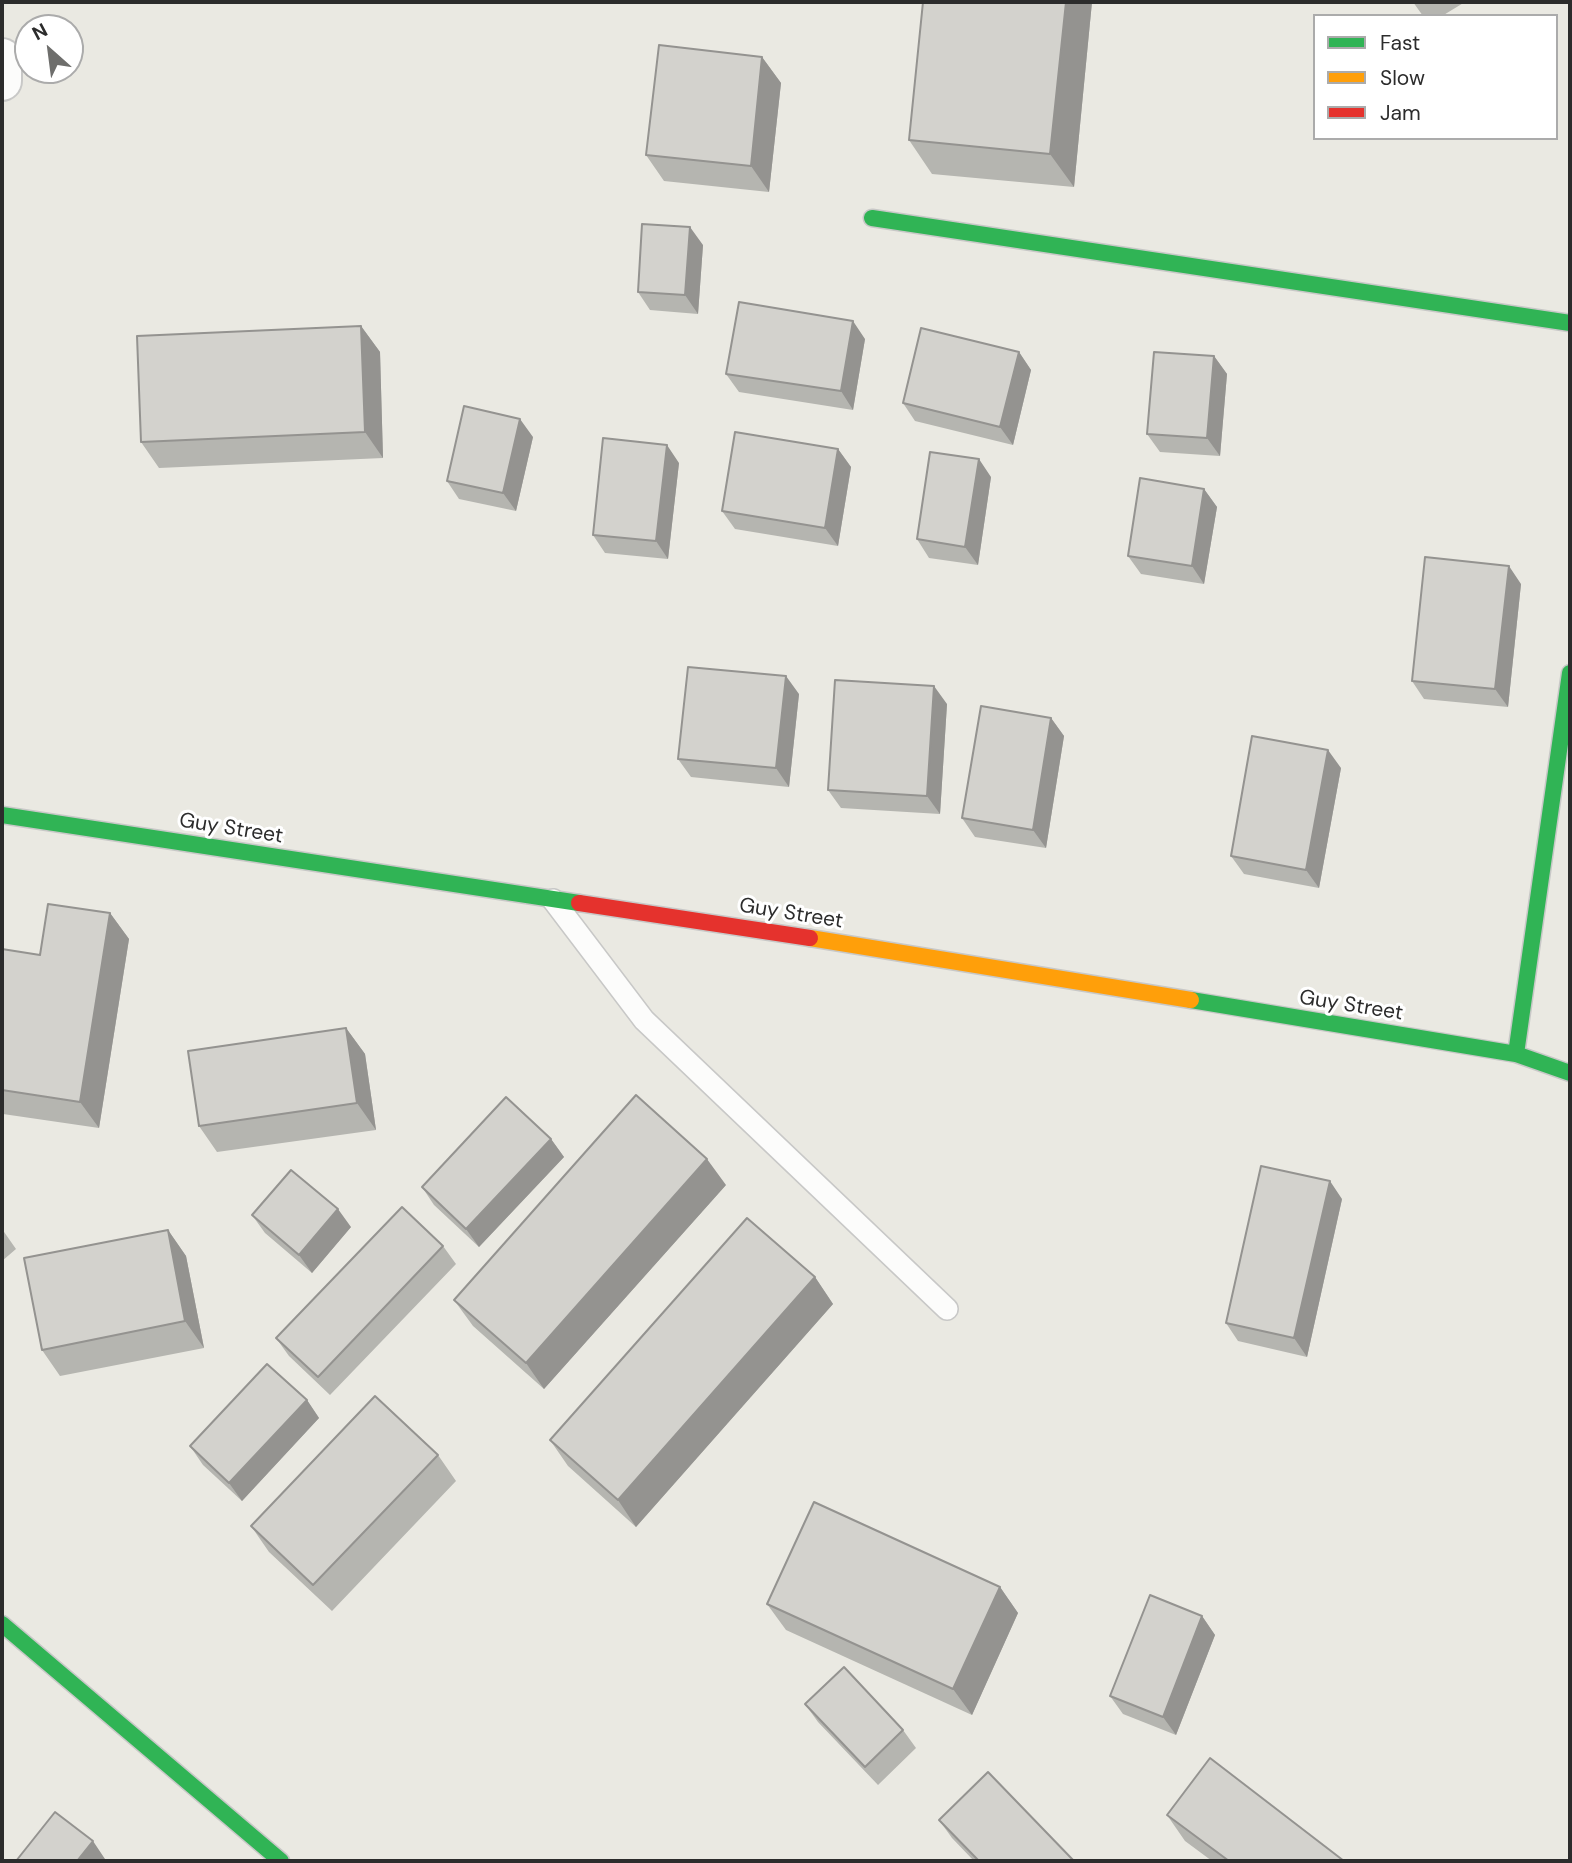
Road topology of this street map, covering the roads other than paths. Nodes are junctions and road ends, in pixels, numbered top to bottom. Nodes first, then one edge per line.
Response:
1 (2, 58) edge
2 (2, 81) edge
3 (872, 218) dead end
4 (1570, 323) edge
5 (1570, 673) edge
6 (2, 815) edge
7 (553, 900) junction
8 (1516, 1054) junction
9 (1570, 1073) edge
10 (947, 1309) dead end
11 (2, 1624) edge
12 (281, 1861) edge

1 - 2 street
3 - 4 street
5 - 8 street
6 - 7 street, Guy Street
7 - 8 street, Guy Street
7 - 10 lane
8 - 9 street, Guy Street
11 - 12 street

